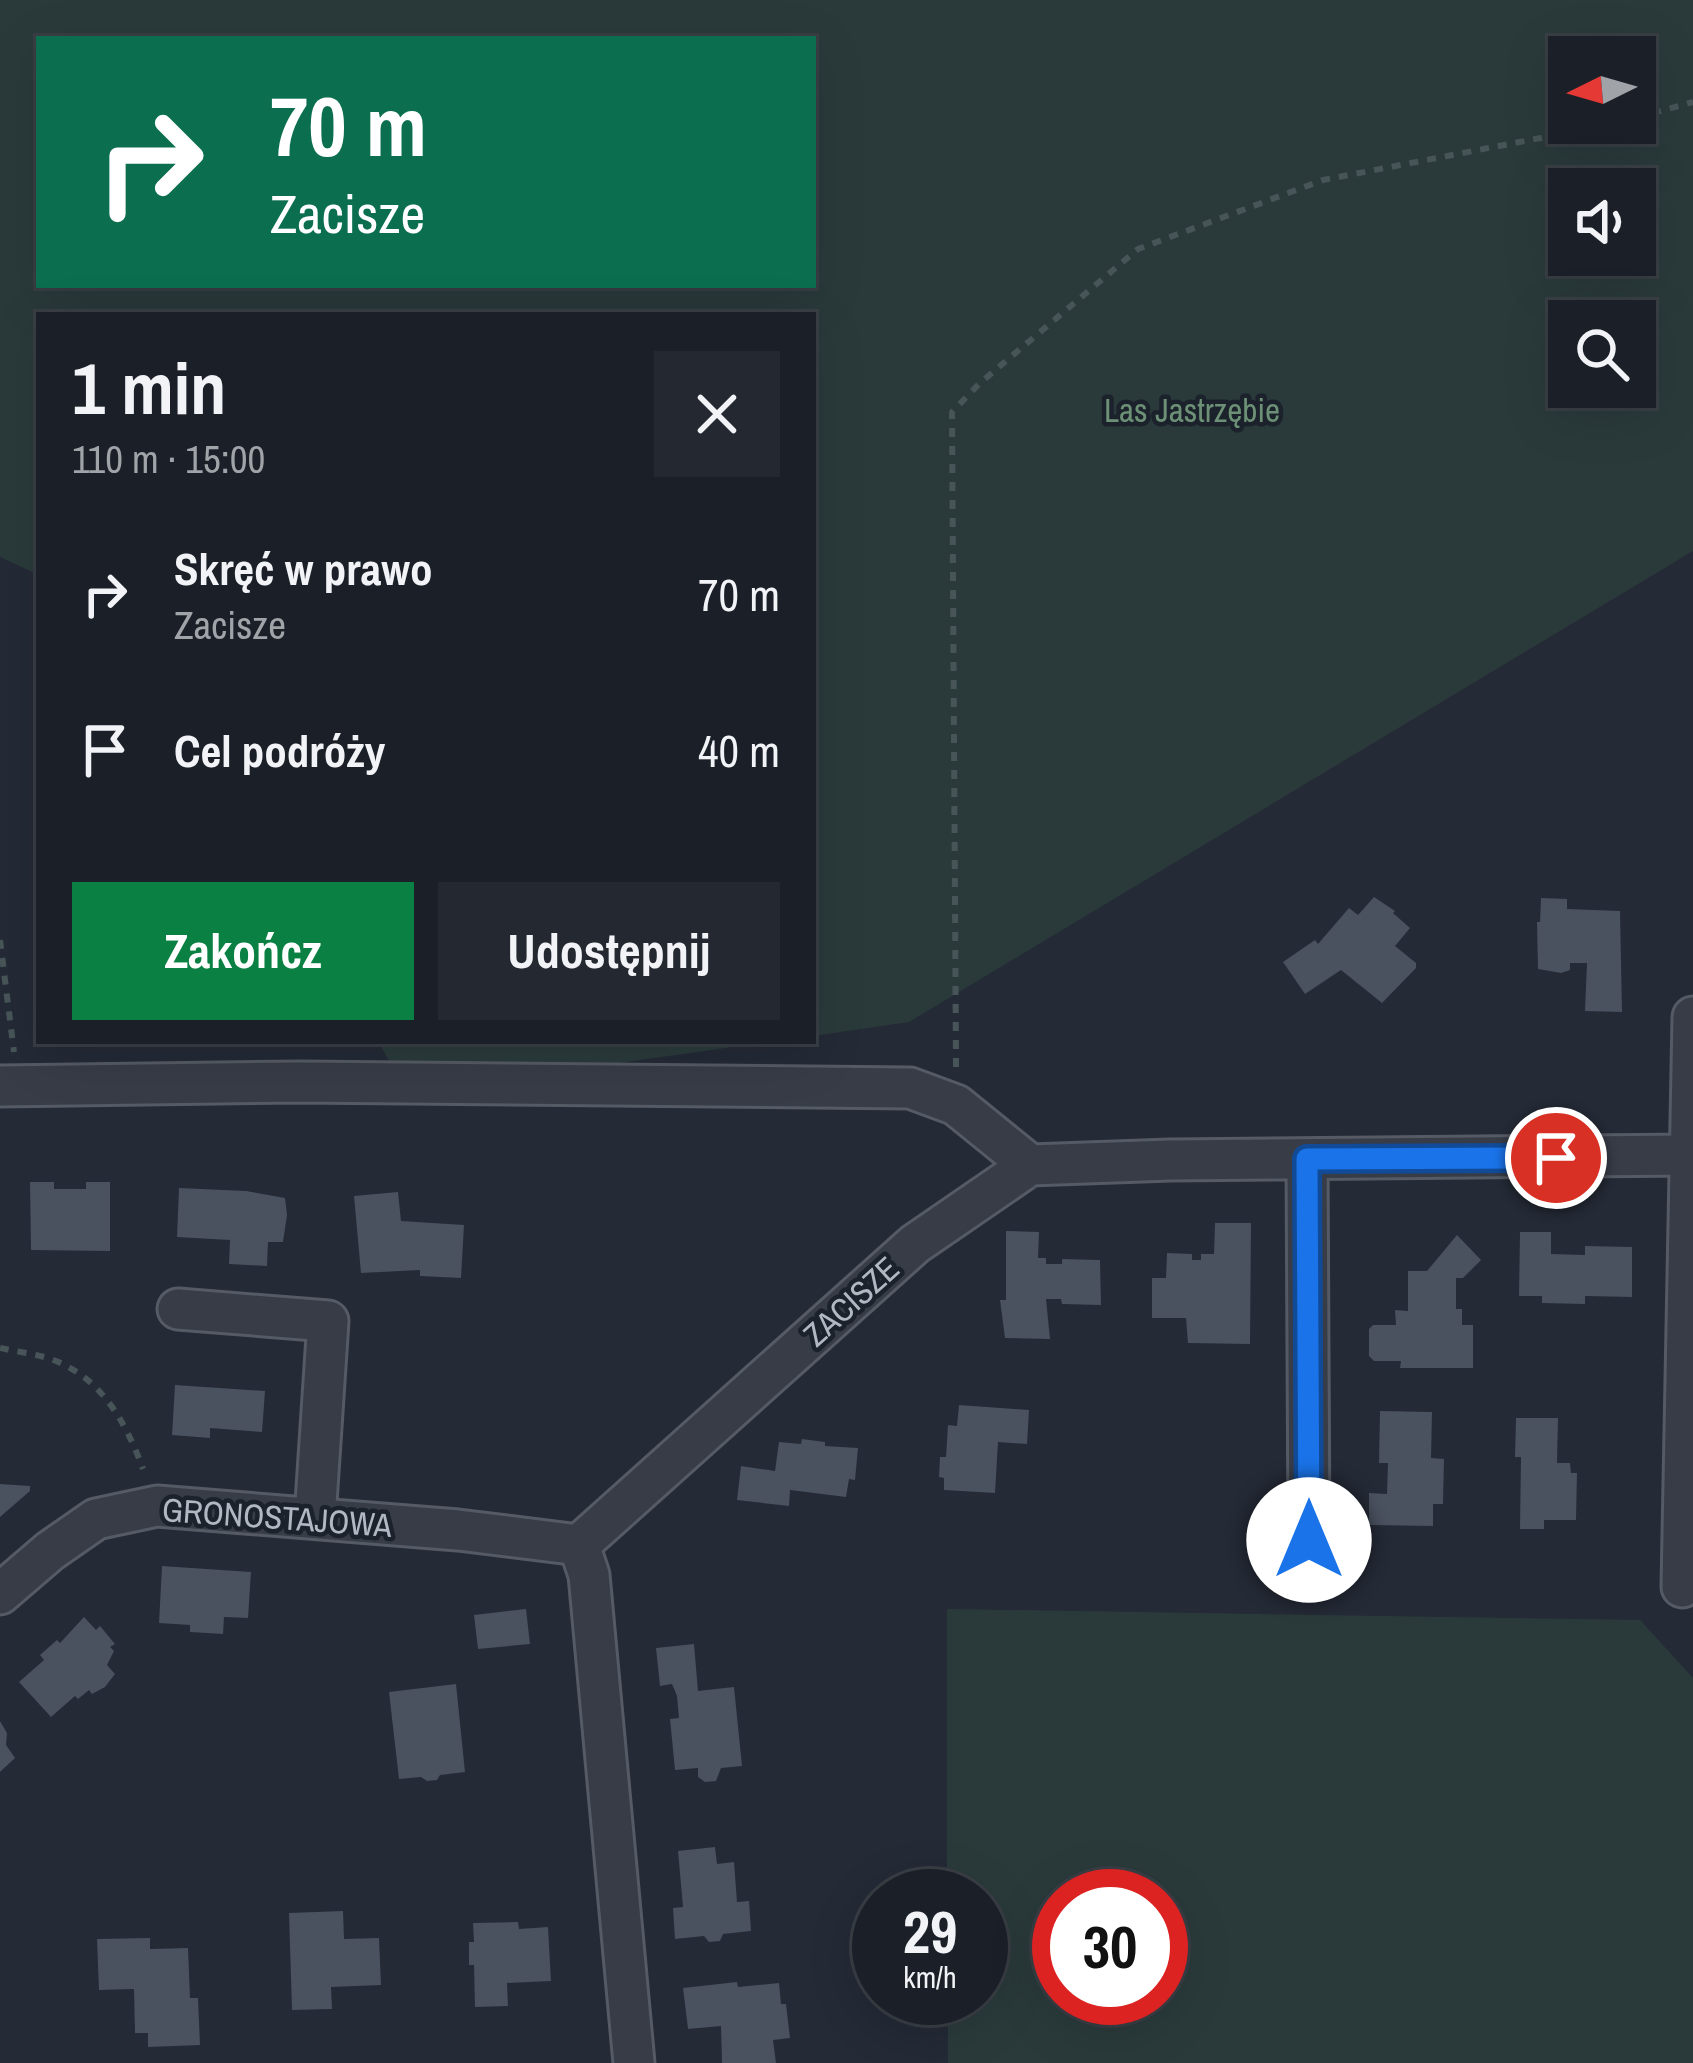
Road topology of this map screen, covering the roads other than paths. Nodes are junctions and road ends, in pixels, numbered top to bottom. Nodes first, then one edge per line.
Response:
1 (1693, 1017) edge
2 (9, 1086) edge
3 (1691, 1155) edge
4 (1307, 1159) junction
5 (1030, 1165) junction
6 (178, 1309) dead end
7 (315, 1518) junction
8 (1309, 1540) dead end
9 (579, 1545) junction
10 (1682, 1587) dead end
11 (0, 1594) edge
12 (634, 2063) edge

1 - 3 street
2 - 5 street
3 - 4 street
3 - 10 street
4 - 5 street
4 - 8 street
5 - 9 street, ZACISZE
6 - 7 street
7 - 9 street, GRONOSTAJOWA
7 - 11 street, GRONOSTAJOWA
9 - 12 street

